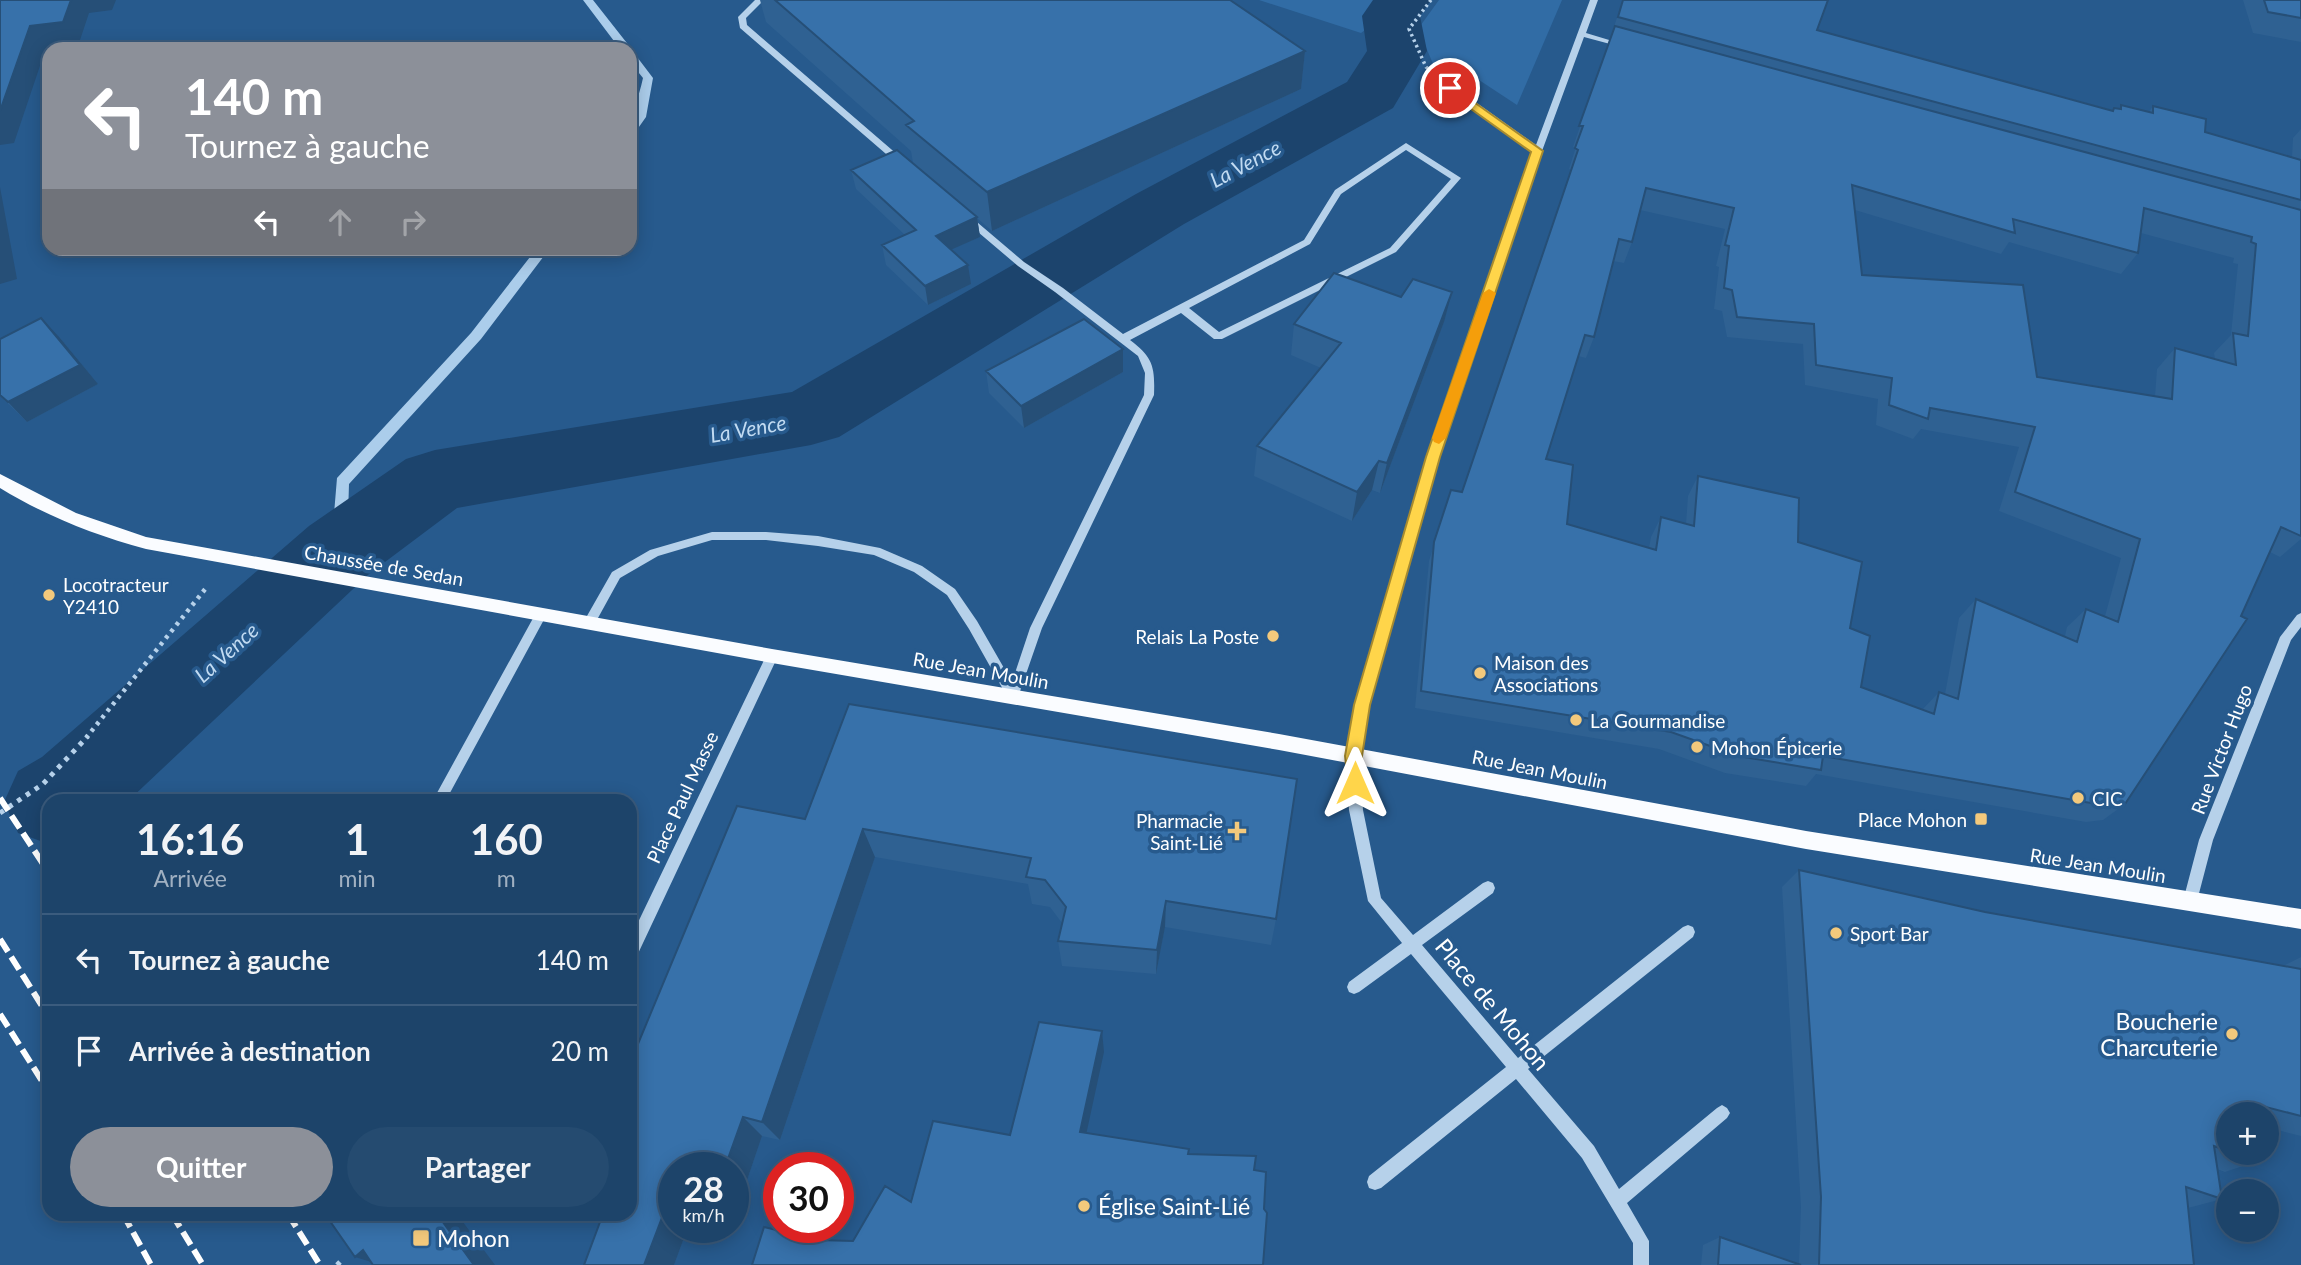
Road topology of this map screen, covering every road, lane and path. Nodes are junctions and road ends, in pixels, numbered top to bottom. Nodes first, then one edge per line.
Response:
1 (760, 0) edge
2 (1431, 0) edge
3 (1594, 0) edge
4 (749, 3) edge
5 (1581, 34) junction
6 (1633, 48) edge
7 (1450, 88) joint
8 (1538, 151) junction
9 (907, 167) edge
10 (959, 211) edge
11 (1181, 308) junction
12 (1123, 339) junction
13 (0, 480) edge
14 (230, 558) junction
15 (541, 614) junction
16 (2301, 618) edge
17 (589, 623) junction
18 (772, 656) junction
19 (1013, 696) junction
20 (1353, 756) junction
21 (442, 794) edge
22 (0, 813) edge
23 (1488, 888) dead end
24 (2190, 901) junction
25 (2301, 919) edge
26 (1688, 932) dead end
27 (637, 940) edge
28 (1413, 945) junction
29 (1354, 987) dead end
30 (1516, 1068) junction
31 (1722, 1113) dead end
32 (1376, 1182) dead end
33 (1617, 1201) junction
34 (1641, 1265) edge

1 - 4 street
2 - 7 path
3 - 5 street, Place de Mohon
4 - 9 street
5 - 6 street
5 - 8 street, Place de Mohon
7 - 8 street
8 - 20 street, Place de Mohon
10 - 12 street
11 - 11 street
11 - 12 street
12 - 19 street
13 - 14 main road, Chaussée de Sedan
14 - 15 main road, Chaussée de Sedan
14 - 22 path
15 - 17 main road, Chaussée de Sedan
15 - 21 street
16 - 24 street, Rue Victor Hugo
17 - 18 main road, Chaussée de Sedan
17 - 19 street
18 - 19 main road, Rue Jean Moulin
18 - 27 street, Place Paul Masse
19 - 20 main road, Rue Jean Moulin
20 - 24 main road, Rue Jean Moulin
20 - 28 street, Place de Mohon
23 - 28 street
24 - 25 main road, Rue Jean Moulin
26 - 30 street
28 - 29 street
28 - 30 street, Place de Mohon
30 - 32 street
30 - 33 street, Place de Mohon
31 - 33 street
33 - 34 street, Place de Mohon

